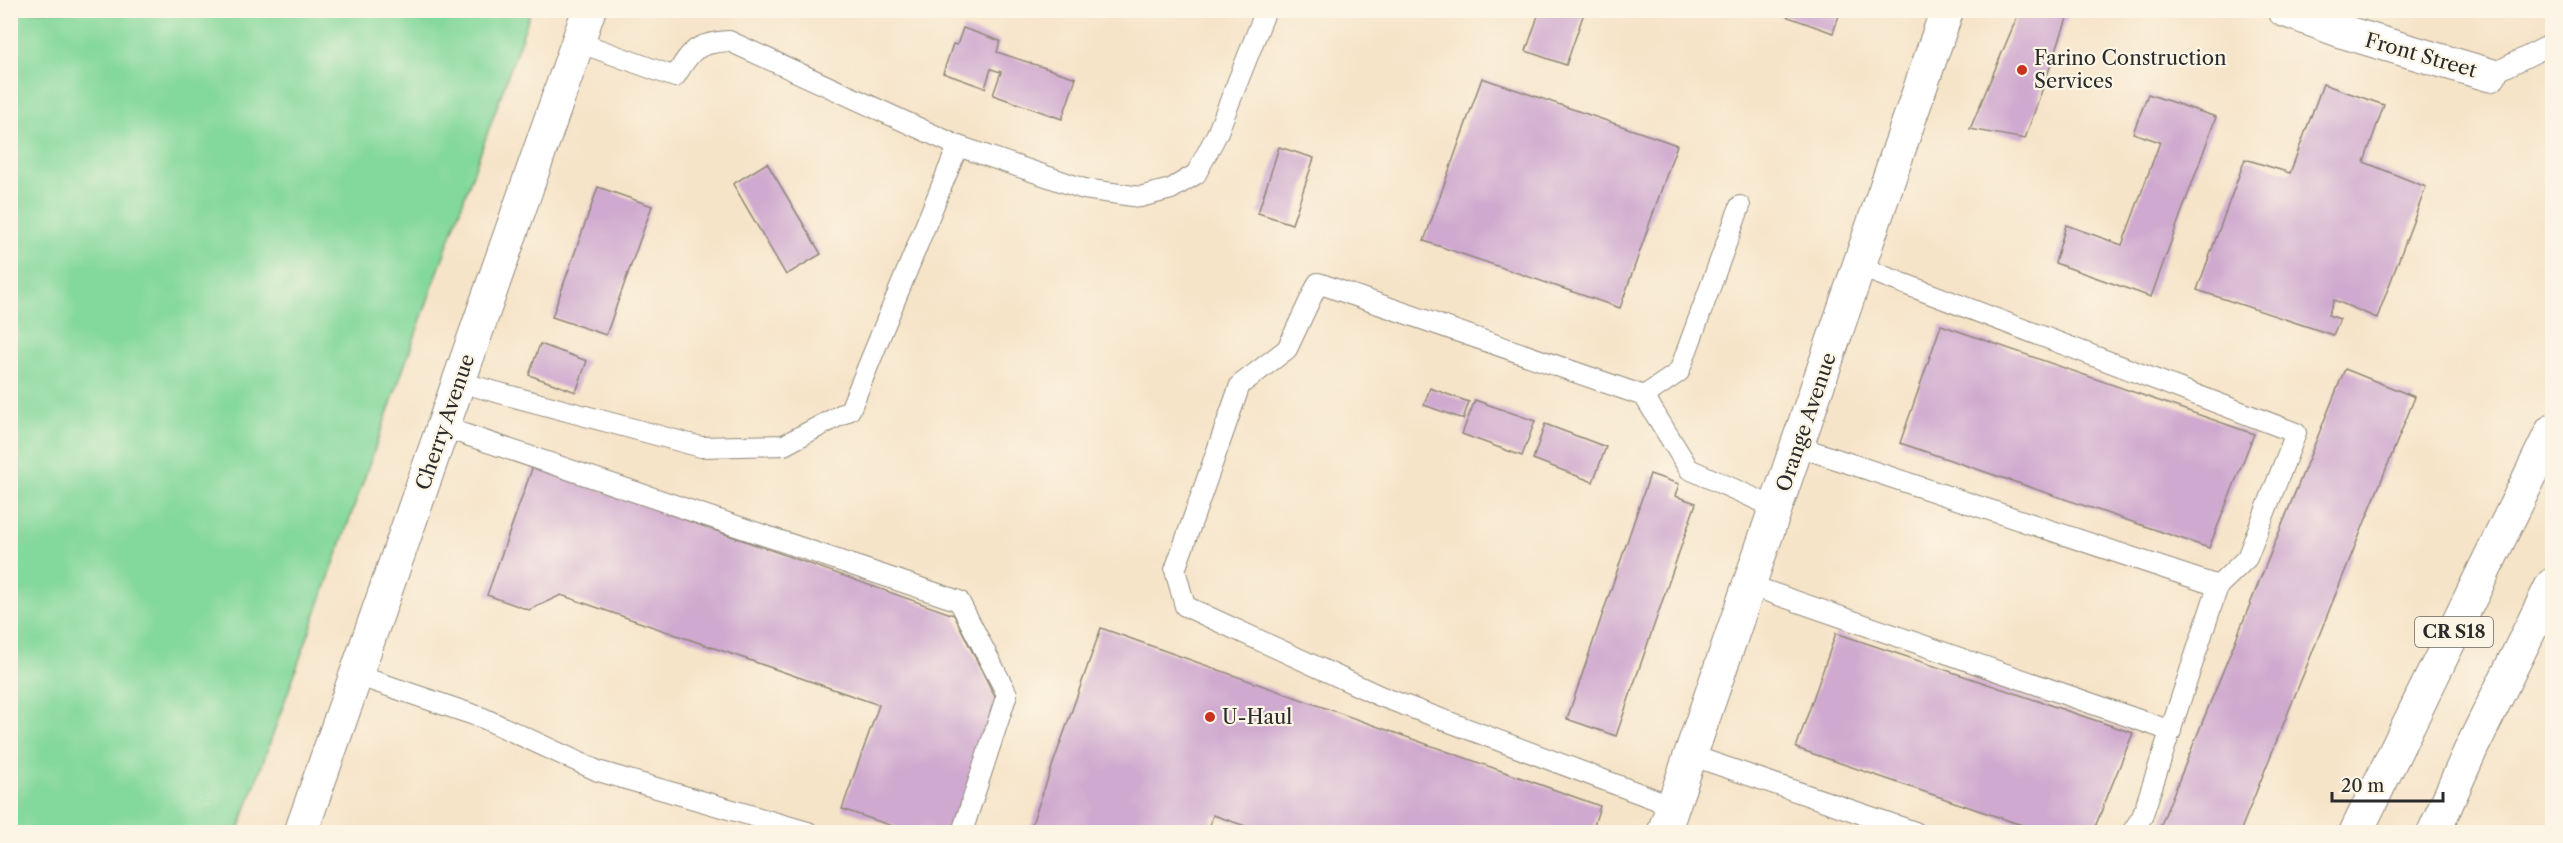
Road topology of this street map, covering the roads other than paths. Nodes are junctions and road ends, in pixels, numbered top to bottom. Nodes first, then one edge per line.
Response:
1 (589, 10) edge
2 (1266, 10) edge
3 (1947, 10) edge
4 (2284, 10) edge
5 (578, 42) junction
6 (2553, 44) edge
7 (2490, 75) joint
8 (958, 146) junction
9 (1740, 206) dead end
10 (1860, 267) junction
11 (459, 382) junction
12 (1644, 396) junction
13 (443, 427) junction
14 (2553, 431) edge
15 (1797, 446) junction
16 (1776, 508) junction
17 (1749, 585) junction
18 (2553, 585) edge
19 (2218, 586) junction
20 (357, 675) junction
21 (2171, 730) junction
22 (1690, 755) junction
23 (1668, 819) edge
24 (301, 832) edge
25 (808, 832) edge
26 (962, 832) edge
27 (1915, 832) edge
28 (2132, 832) edge
29 (2356, 832) edge
30 (2434, 832) edge

1 - 5 street, Cherry Avenue
2 - 8 lane
3 - 10 street, Orange Avenue
4 - 7 street, Front Street
5 - 8 lane
5 - 11 street, Cherry Avenue
6 - 7 lane
8 - 11 lane
9 - 12 lane
10 - 15 street, Orange Avenue
10 - 19 lane
11 - 13 street, Cherry Avenue
12 - 16 lane
12 - 23 lane
13 - 20 street, Cherry Avenue
13 - 26 lane
14 - 29 street, CR S18
15 - 16 street, Orange Avenue
15 - 19 lane
16 - 17 street, Orange Avenue
17 - 21 lane
17 - 22 street, Orange Avenue
18 - 30 street, CR S18
19 - 21 lane
20 - 24 street, Cherry Avenue
20 - 25 lane
21 - 28 lane
22 - 23 street, Orange Avenue
22 - 27 lane

